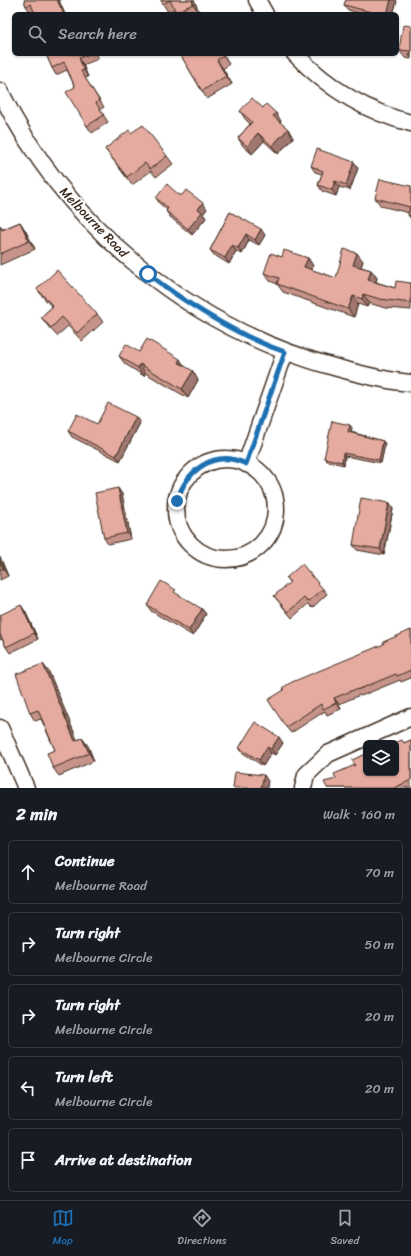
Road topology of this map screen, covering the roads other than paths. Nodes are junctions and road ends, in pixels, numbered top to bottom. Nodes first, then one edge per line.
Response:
1 (257, 0) edge
2 (264, 12) edge
3 (297, 56) edge
4 (0, 91) edge
5 (411, 123) edge
6 (285, 352) junction
7 (411, 383) edge
8 (246, 464) junction
9 (411, 717) edge
10 (0, 728) edge
11 (26, 788) edge
12 (303, 788) edge

1 - 2 street
3 - 5 street
4 - 6 street, Melbourne Road
6 - 7 street, Melbourne Road
6 - 8 street
8 - 8 street
9 - 12 street
10 - 11 street

